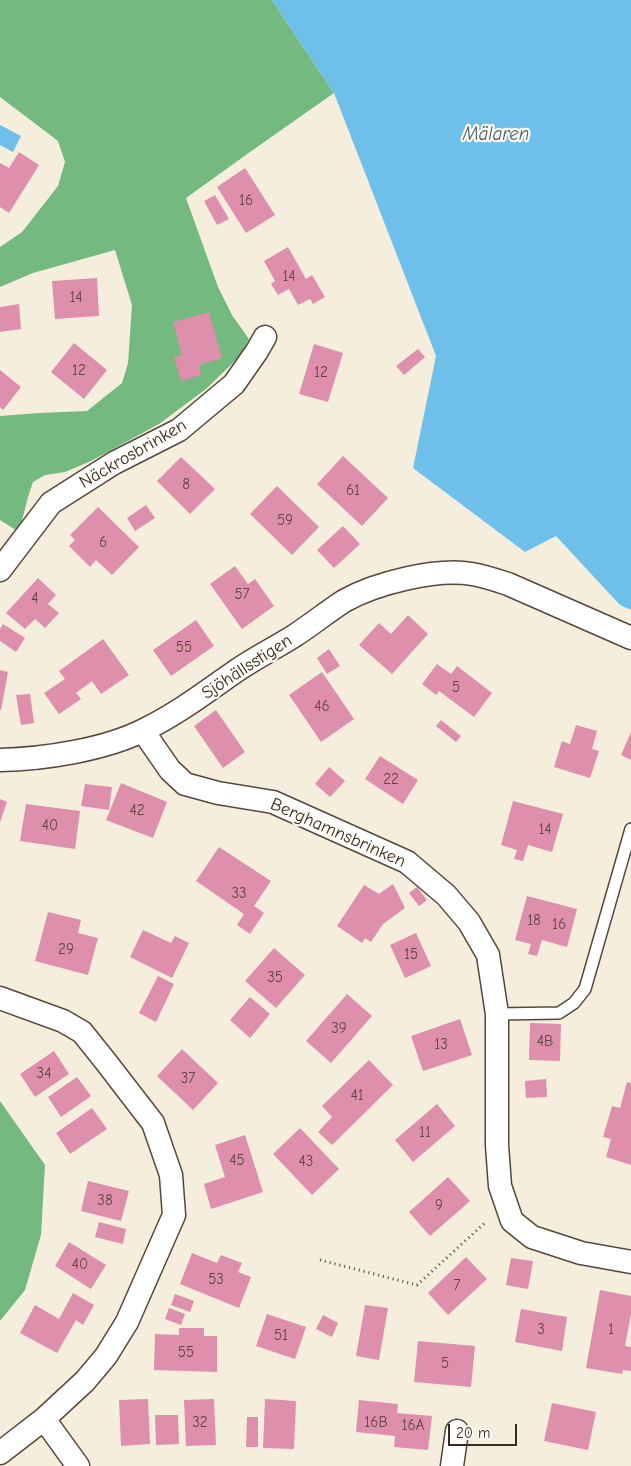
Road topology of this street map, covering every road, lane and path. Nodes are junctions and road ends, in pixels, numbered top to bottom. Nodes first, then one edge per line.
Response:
1 (265, 336) dead end
2 (0, 570) edge
3 (631, 638) edge
4 (143, 731) junction
5 (0, 760) edge
6 (631, 830) edge
7 (0, 998) edge
8 (497, 1014) junction
9 (506, 1204) junction
10 (320, 1260) dead end
11 (631, 1262) edge
12 (44, 1419) junction
13 (456, 1431) dead end
14 (0, 1453) edge
15 (78, 1466) edge
16 (452, 1466) edge

1 - 2 street, Näckrosbrinken
3 - 4 street, Sjöhällsstigen
4 - 5 street, Sjöhällsstigen
4 - 8 street, Berghamnsbrinken
6 - 8 lane
7 - 12 street
8 - 9 street, Berghamnsbrinken
9 - 10 path
9 - 11 street, Berghamnsbrinken
12 - 14 street
12 - 15 street
13 - 16 street

